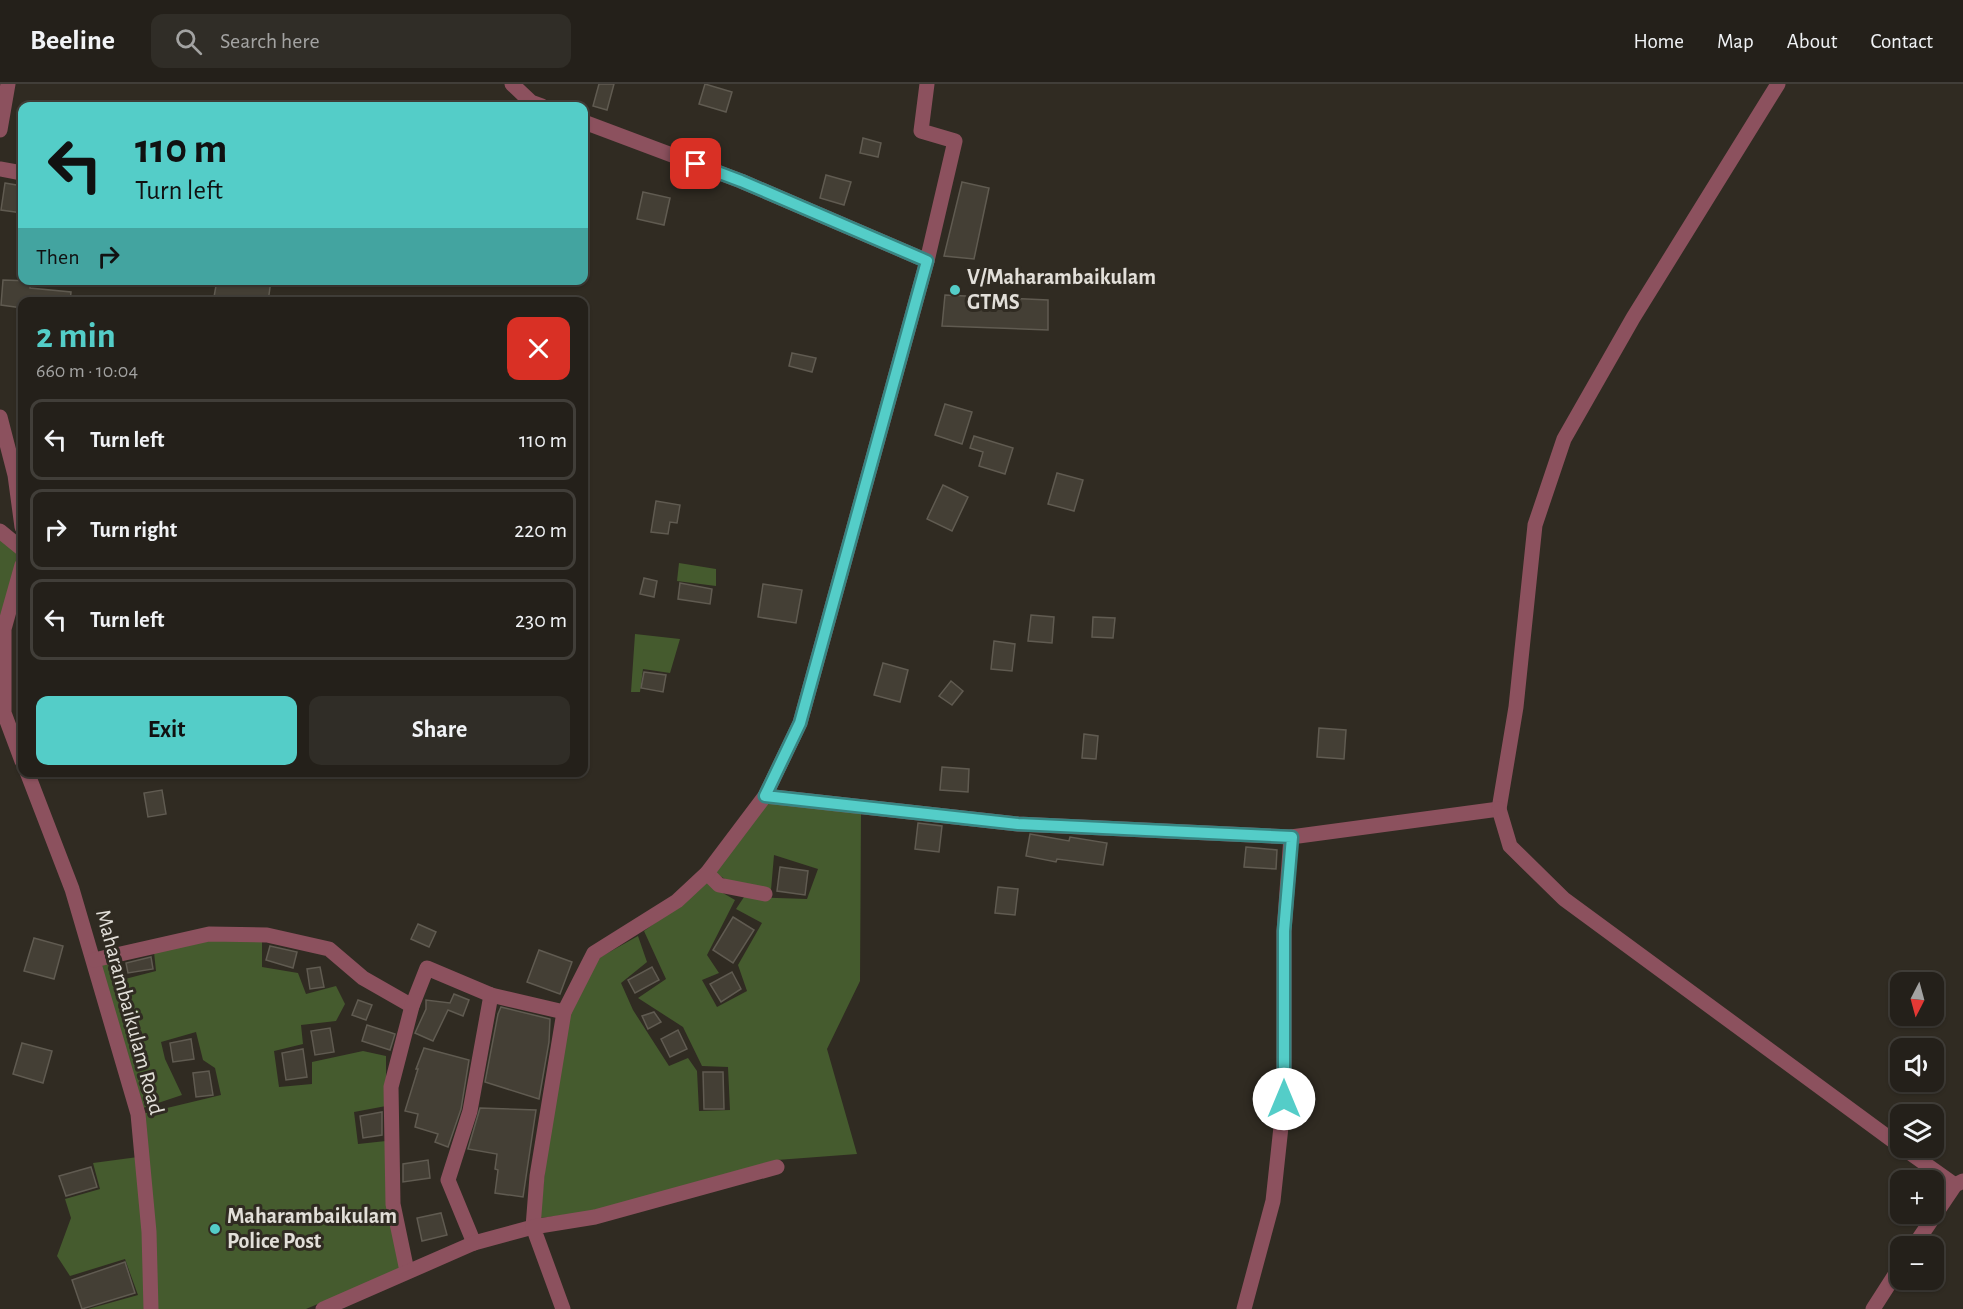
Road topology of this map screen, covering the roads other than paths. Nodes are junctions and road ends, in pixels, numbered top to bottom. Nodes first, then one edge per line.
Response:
1 (8, 84) edge
2 (512, 84) edge
3 (927, 84) edge
4 (1778, 84) edge
5 (531, 102) edge
6 (588, 124) edge
7 (0, 130) edge
8 (0, 169) edge
9 (18, 172) edge
10 (927, 261) junction
11 (0, 417) edge
12 (18, 497) edge
13 (0, 531) edge
14 (18, 546) edge
15 (18, 577) edge
16 (2, 628) edge
17 (18, 750) edge
18 (29, 777) edge
19 (765, 796) junction
20 (1499, 809) junction
21 (1292, 837) junction
22 (707, 873) junction
23 (765, 894) dead end
24 (94, 960) junction
25 (491, 995) junction
26 (412, 1006) junction
27 (564, 1012) junction
28 (1890, 1138) edge
29 (1919, 1158) edge
30 (777, 1167) dead end
31 (1959, 1183) edge
32 (533, 1227) junction
33 (1921, 1236) edge
34 (474, 1243) junction
35 (407, 1271) junction
36 (1890, 1283) edge
37 (151, 1309) edge
38 (323, 1309) edge
39 (563, 1309) edge
40 (1244, 1309) edge
41 (1873, 1309) edge

1 - 7 street
2 - 5 street
3 - 10 street
4 - 20 street
6 - 10 street
8 - 9 street
10 - 19 street
11 - 12 street
13 - 14 street
15 - 16 street
16 - 17 street
18 - 24 street, Maharambaikulam Road
19 - 21 street
19 - 22 street
20 - 21 street
20 - 28 street
21 - 40 street
22 - 23 street
22 - 27 street
24 - 26 street
24 - 37 street, Maharambaikulam Road
25 - 26 street
25 - 27 street
25 - 34 street
26 - 35 street
27 - 32 street
29 - 31 street
30 - 32 street
31 - 33 street
32 - 34 street
32 - 39 street
34 - 35 street
35 - 38 street
36 - 41 street

